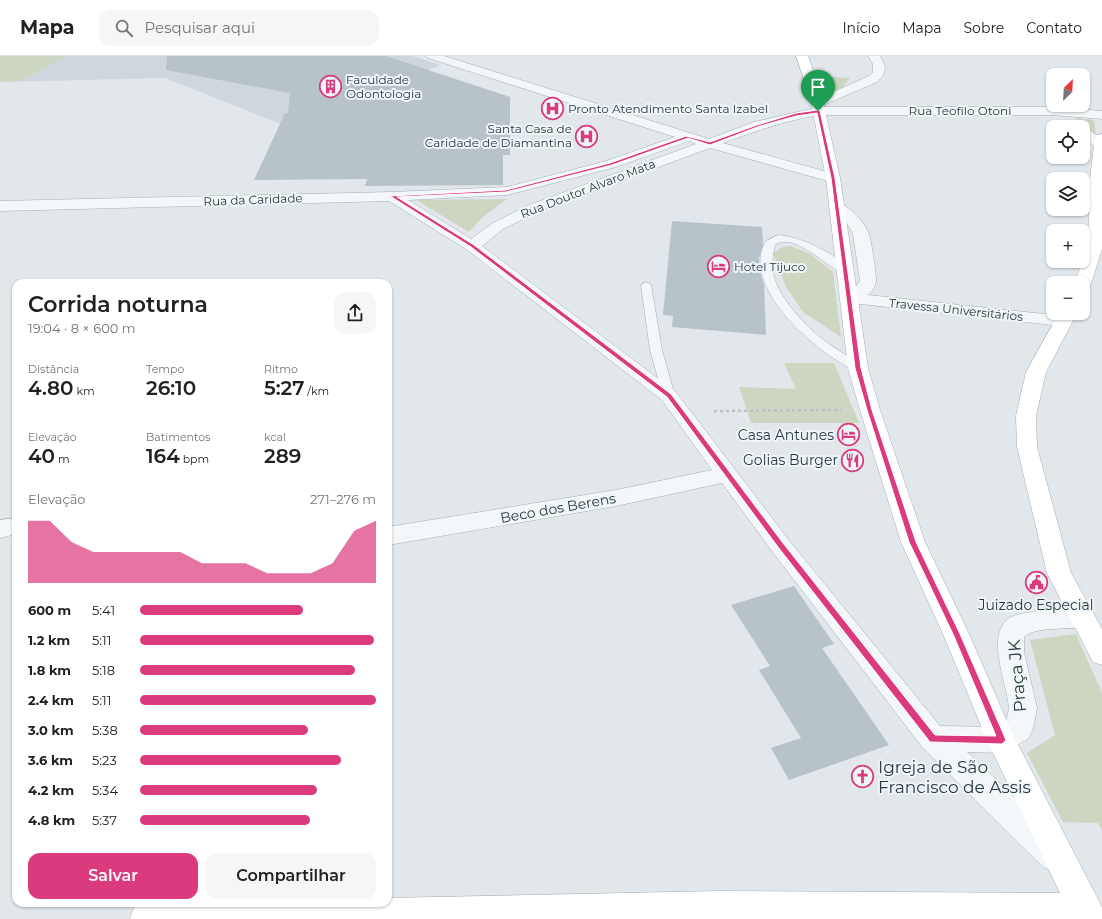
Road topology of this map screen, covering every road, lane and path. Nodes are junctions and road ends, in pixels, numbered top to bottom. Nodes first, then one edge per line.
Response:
1 (456, 56) edge
2 (802, 56) edge
3 (874, 56) edge
4 (436, 58) edge
5 (818, 107) junction
6 (1046, 111) edge
7 (1054, 112) edge
8 (1075, 112) edge
9 (1102, 115) edge
10 (1066, 120) edge
11 (1090, 135) edge
12 (688, 137) junction
13 (1102, 141) edge
14 (710, 144) junction
15 (833, 178) junction
16 (1099, 179) edge
17 (506, 191) junction
18 (392, 196) junction
19 (0, 206) edge
20 (836, 207) junction
21 (534, 208) junction
22 (472, 246) junction
23 (845, 271) junction
24 (1086, 276) edge
25 (646, 285) dead end
26 (848, 296) junction
27 (1046, 315) edge
28 (1064, 320) edge
29 (858, 368) junction
30 (676, 404) junction
31 (870, 410) junction
32 (727, 474) junction
33 (12, 527) edge
34 (0, 529) edge
35 (392, 535) edge
36 (1083, 618) junction
37 (1102, 654) edge
38 (933, 739) junction
39 (1002, 740) junction
40 (1064, 866) junction
41 (1088, 914) edge
42 (146, 919) edge

1 - 4 street
2 - 5 main road
3 - 5 street
4 - 12 street
5 - 6 street, Rua Teofilo Otoni
5 - 14 street, Rua Doutor Alvaro Mata
5 - 15 main road
7 - 10 street
8 - 9 street, Rua Teofilo Otoni
11 - 13 street
12 - 14 street
12 - 17 street, Rua da Caridade
13 - 16 main road
14 - 15 street
14 - 21 street, Rua Doutor Alvaro Mata
15 - 20 main road
16 - 24 main road
17 - 18 street, Rua da Caridade
17 - 21 street
18 - 19 street, Rua da Caridade
18 - 22 street
20 - 23 main road
20 - 26 street
21 - 22 street, Rua Doutor Alvaro Mata
22 - 30 street
23 - 26 main road
23 - 29 lane
25 - 30 lane
26 - 27 street, Travessa Universitários
26 - 29 main road
28 - 36 main road
29 - 31 main road
30 - 31 path
30 - 32 street
31 - 39 main road
32 - 35 street, Beco dos Berens
32 - 38 street
33 - 34 street
36 - 37 main road
36 - 39 street, Praça JK
38 - 39 street
38 - 40 street
39 - 40 main road
40 - 41 main road
41 - 42 main road

